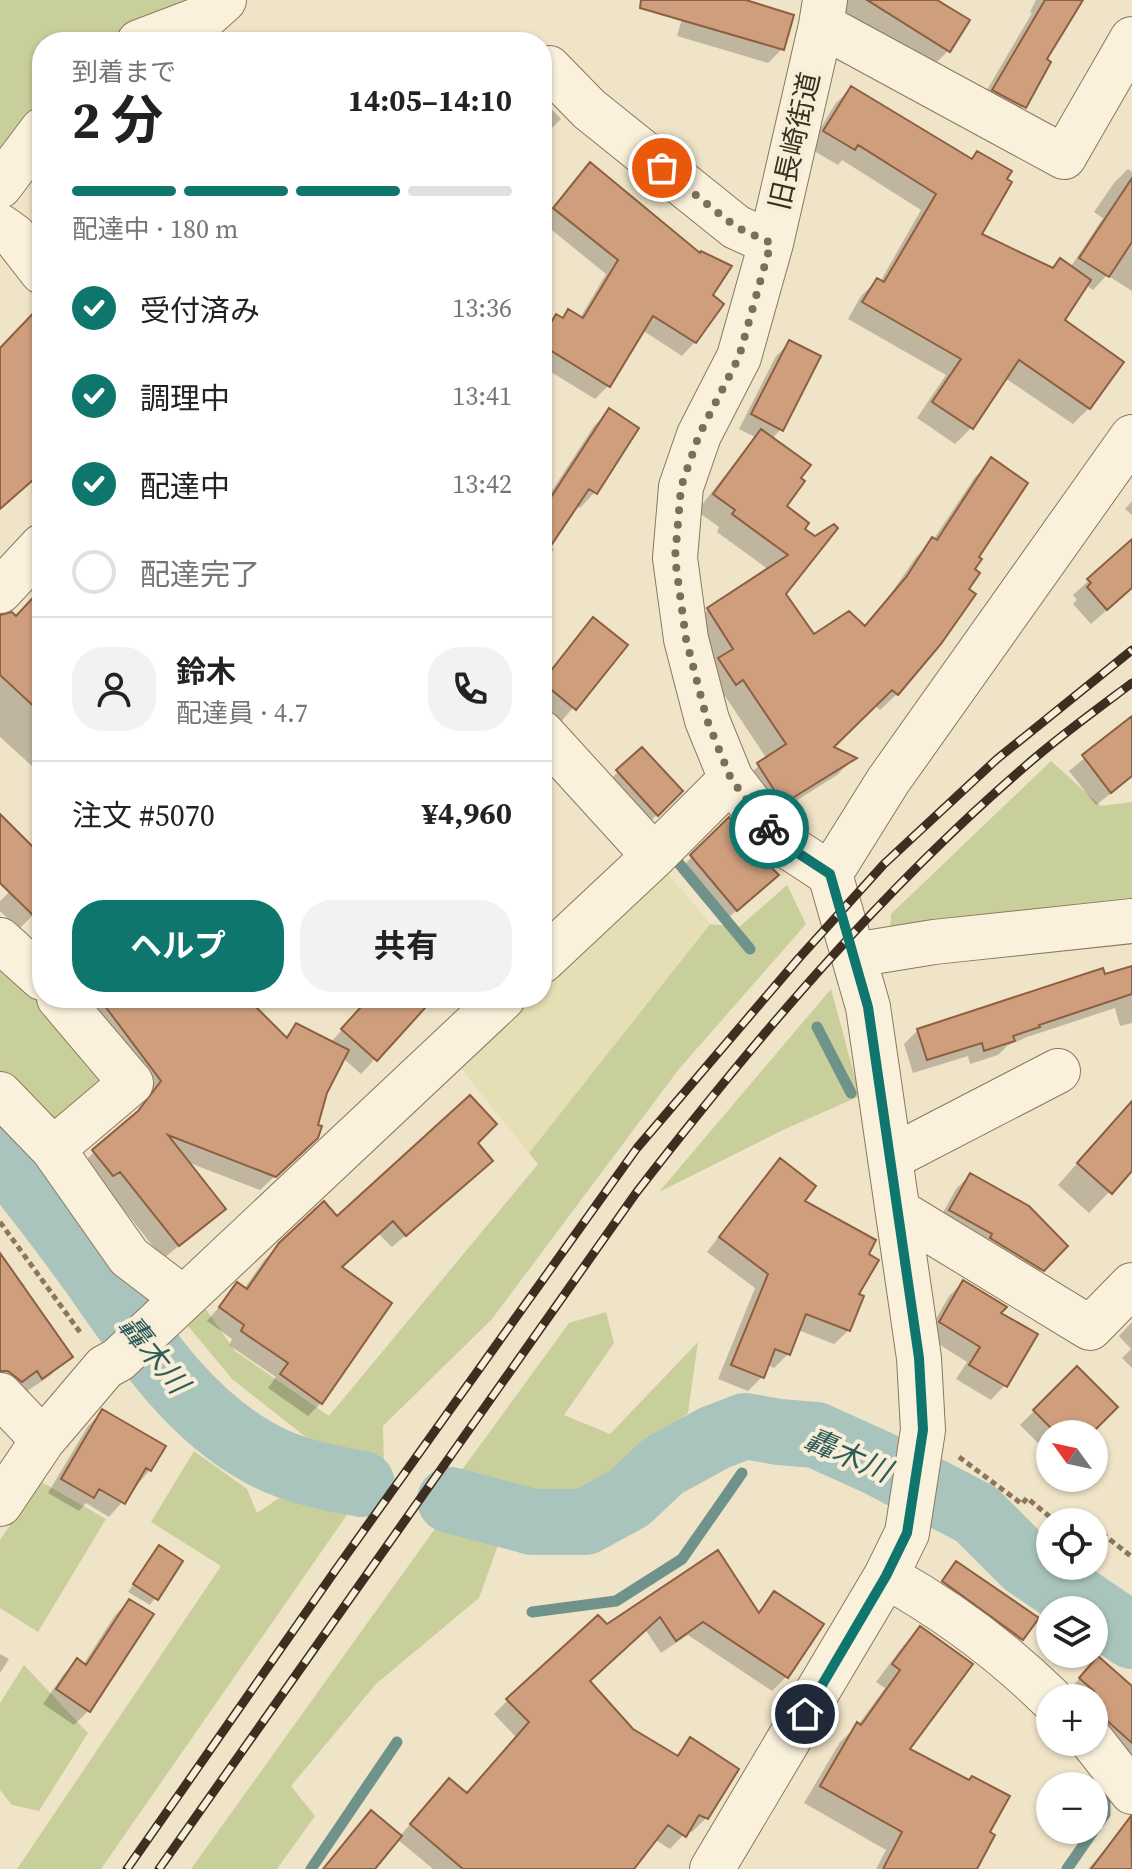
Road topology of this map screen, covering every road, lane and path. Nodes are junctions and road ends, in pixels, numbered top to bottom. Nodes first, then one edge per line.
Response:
1 (224, 0) edge
2 (823, 12) edge
3 (165, 32) edge
4 (1132, 39) edge
5 (552, 71) edge
6 (32, 143) edge
7 (0, 186) edge
8 (0, 226) edge
9 (771, 243) junction
10 (32, 259) edge
11 (1132, 437) edge
12 (32, 557) edge
13 (0, 591) edge
14 (552, 744) edge
15 (731, 779) junction
16 (654, 856) junction
17 (830, 874) junction
18 (1132, 921) edge
19 (0, 940) edge
20 (552, 952) edge
21 (854, 955) junction
22 (32, 967) edge
23 (69, 1008) edge
24 (492, 1008) edge
25 (1058, 1071) dead end
26 (0, 1094) edge
27 (53, 1149) junction
28 (890, 1158) junction
29 (898, 1211) junction
30 (0, 1222) edge
31 (1132, 1285) edge
32 (183, 1298) junction
33 (112, 1364) junction
34 (0, 1395) edge
35 (43, 1440) junction
36 (922, 1441) junction
37 (0, 1504) edge
38 (1039, 1508) edge
39 (1108, 1538) edge
40 (1132, 1557) edge
41 (886, 1576) junction
42 (1036, 1684) edge
43 (1104, 1756) edge
44 (1132, 1792) edge
45 (712, 1869) edge

1 - 3 street
2 - 4 street
2 - 9 street, 旧長崎街道
5 - 9 street
6 - 7 street
8 - 10 street
9 - 15 street, 旧長崎街道
11 - 17 street
12 - 13 street
14 - 16 street
15 - 16 street
15 - 17 street, 旧長崎街道
16 - 20 street
17 - 21 street
18 - 21 street
19 - 22 street
21 - 28 street
23 - 27 street
24 - 32 street
25 - 28 street
26 - 27 street
27 - 32 street
28 - 29 street
29 - 31 street
29 - 36 street
30 - 33 path
32 - 33 street
33 - 35 street
34 - 35 street
35 - 37 street
36 - 38 path
36 - 41 street
39 - 40 path
41 - 42 street
41 - 45 street
43 - 44 street

